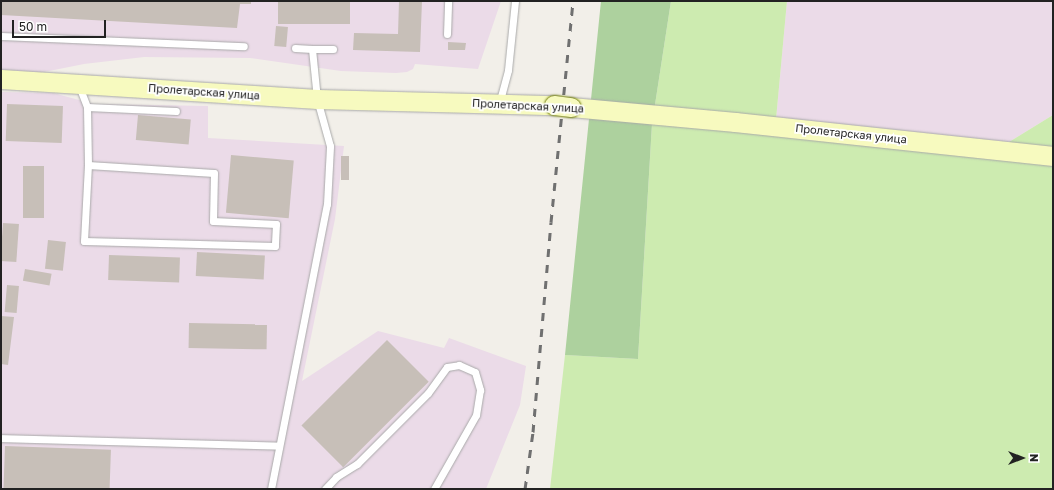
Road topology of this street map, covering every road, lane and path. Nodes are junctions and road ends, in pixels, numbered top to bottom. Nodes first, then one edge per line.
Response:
1 (448, 1) edge
2 (515, 1) edge
3 (447, 34) dead end
4 (1, 36) edge
5 (244, 46) dead end
6 (295, 48) dead end
7 (312, 49) junction
8 (333, 49) dead end
9 (1, 80) edge
10 (78, 84) junction
11 (317, 99) junction
12 (499, 104) junction
13 (87, 107) junction
14 (176, 111) dead end
15 (1053, 156) edge
16 (88, 165) junction
17 (1, 438) edge
18 (279, 446) junction
19 (271, 489) edge
20 (325, 489) edge
21 (434, 489) edge

1 - 3 lane
2 - 12 lane
4 - 5 lane
6 - 7 lane
7 - 8 lane
7 - 11 lane
9 - 10 street, Пролетарская улица
10 - 11 street, Пролетарская улица
10 - 13 lane
11 - 12 street, Пролетарская улица
11 - 18 lane
12 - 15 street, Пролетарская улица
13 - 14 lane
13 - 16 lane
16 - 16 lane
17 - 18 lane
18 - 19 lane
20 - 21 lane

